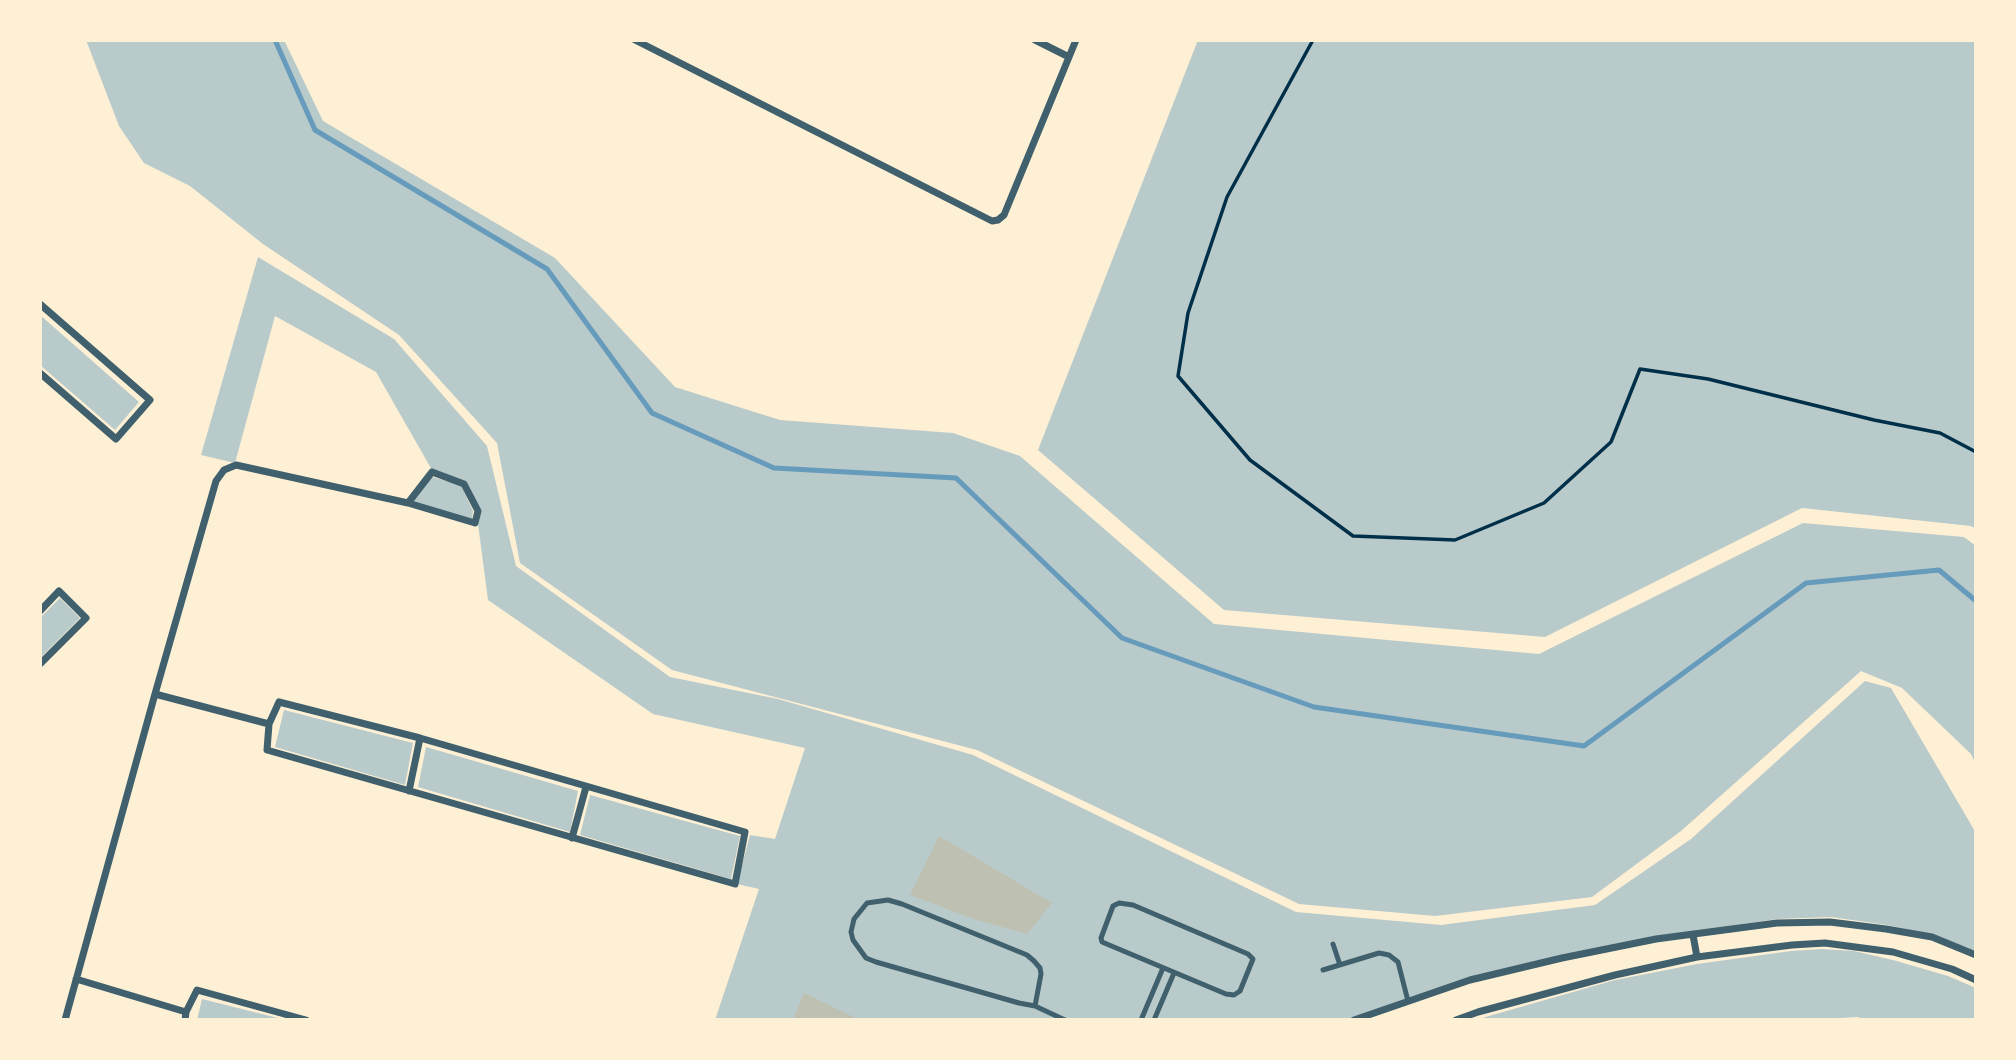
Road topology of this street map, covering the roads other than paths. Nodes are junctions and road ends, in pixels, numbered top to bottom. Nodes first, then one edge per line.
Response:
1 (635, 40) edge
2 (1035, 40) edge
3 (1076, 40) edge
4 (1069, 57) junction
5 (40, 304) edge
6 (40, 373) edge
7 (408, 503) junction
8 (40, 611) edge
9 (40, 664) edge
10 (155, 694) junction
11 (269, 724) junction
12 (420, 738) junction
13 (586, 787) junction
14 (409, 791) junction
15 (572, 838) junction
16 (1693, 934) junction
17 (1334, 944) dead end
18 (1976, 955) edge
19 (1697, 957) junction
20 (1340, 965) junction
21 (1163, 968) junction
22 (1323, 970) dead end
23 (1174, 973) junction
24 (76, 979) junction
25 (1976, 979) edge
26 (1408, 1001) junction
27 (1035, 1006) junction
28 (186, 1016) edge
29 (65, 1020) edge
30 (306, 1020) edge
31 (1065, 1020) edge
32 (1141, 1020) edge
33 (1154, 1020) edge
34 (1354, 1020) edge
35 (1455, 1020) edge

1 - 4 street
2 - 4 street
3 - 4 street
5 - 6 street
7 - 7 street
7 - 10 street
8 - 9 street
10 - 11 street
10 - 24 street
11 - 12 street
11 - 14 street
12 - 13 street
12 - 14 street
13 - 15 street
13 - 15 street
14 - 15 street
16 - 18 street
16 - 19 street
16 - 26 street
17 - 20 lane
19 - 25 street
19 - 35 street
20 - 22 lane
20 - 26 lane
21 - 23 lane
21 - 23 lane
21 - 32 lane
23 - 33 lane
24 - 28 street
24 - 29 street
26 - 34 street
27 - 27 lane
27 - 31 lane
28 - 30 street

